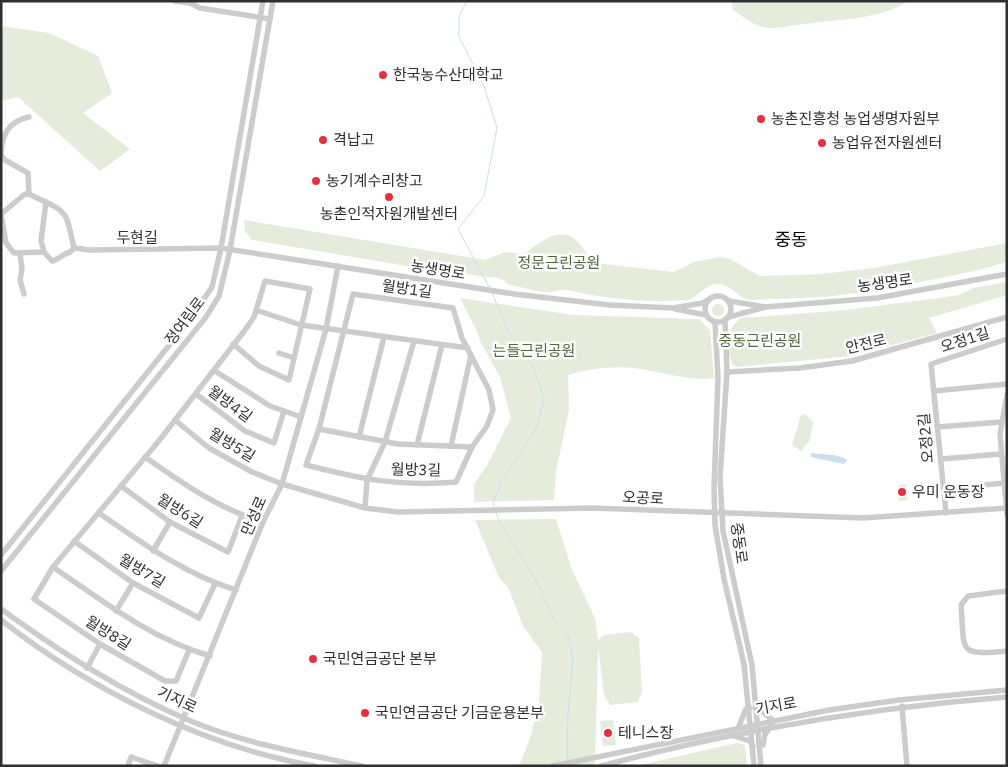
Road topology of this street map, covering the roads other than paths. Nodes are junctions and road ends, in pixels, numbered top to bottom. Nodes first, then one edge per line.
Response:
1 (175, 1) edge
2 (263, 1) edge
3 (273, 1) edge
4 (261, 18) junction
5 (270, 19) junction
6 (29, 117) dead end
7 (1, 154) edge
8 (29, 194) junction
9 (46, 202) junction
10 (1, 214) edge
11 (3, 236) edge
12 (74, 248) junction
13 (221, 248) junction
14 (200, 249) joint
15 (230, 250) junction
16 (44, 252) junction
17 (20, 254) junction
18 (338, 266) junction
19 (1007, 274) edge
20 (24, 294) dead end
21 (710, 299) junction
22 (729, 301) junction
23 (765, 307) junction
24 (673, 308) junction
25 (256, 310) junction
26 (706, 315) junction
27 (1007, 317) edge
28 (727, 319) junction
29 (715, 322) junction
30 (302, 325) junction
31 (326, 329) junction
32 (344, 331) junction
33 (384, 337) junction
34 (1007, 339) edge
35 (414, 341) junction
36 (233, 344) junction
37 (442, 345) junction
38 (468, 348) junction
39 (279, 353) dead end
40 (471, 355) junction
41 (294, 358) junction
42 (931, 364) joint
43 (215, 371) junction
44 (727, 372) junction
45 (331, 383) joint
46 (1007, 384) edge
47 (934, 391) junction
48 (196, 394) junction
49 (1007, 395) edge
50 (493, 410) joint
51 (284, 411) junction
52 (301, 416) junction
53 (174, 420) junction
54 (1001, 422) junction
55 (938, 427) junction
56 (319, 429) junction
57 (359, 437) junction
58 (385, 442) junction
59 (417, 445) junction
60 (451, 446) junction
61 (472, 447) junction
62 (1001, 454) junction
63 (145, 457) junction
64 (941, 459) junction
65 (367, 480) junction
66 (1004, 483) junction
67 (282, 484) junction
68 (121, 486) junction
69 (943, 489) junction
70 (365, 508) junction
71 (1006, 508) edge
72 (99, 513) junction
73 (946, 513) junction
74 (715, 514) junction
75 (722, 514) junction
76 (1007, 514) edge
77 (242, 516) junction
78 (170, 522) junction
79 (263, 522) junction
80 (74, 541) junction
81 (153, 551) junction
82 (1, 555) edge
83 (53, 567) junction
84 (1, 571) edge
85 (133, 583) junction
86 (215, 584) junction
87 (236, 590) junction
88 (1007, 592) edge
89 (1, 609) edge
90 (116, 612) junction
91 (1, 620) edge
92 (100, 644) junction
93 (189, 650) junction
94 (1007, 651) edge
95 (210, 656) junction
96 (87, 668) junction
97 (1007, 690) edge
98 (1007, 697) edge
99 (902, 706) junction
100 (753, 708) junction
101 (185, 717) junction
102 (773, 720) junction
103 (181, 726) junction
104 (739, 726) junction
105 (755, 726) junction
106 (771, 726) junction
107 (734, 734) junction
108 (756, 746) junction
109 (128, 766) edge
110 (158, 766) edge
111 (164, 766) edge
112 (315, 766) edge
113 (362, 766) edge
114 (553, 766) edge
115 (601, 766) edge
116 (754, 766) edge
117 (761, 766) edge
118 (907, 766) edge

1 - 4 street
2 - 4 street, 정여립로
3 - 5 street, 정여립로
4 - 5 street
4 - 13 street, 정여립로
5 - 15 street, 정여립로
6 - 7 street
7 - 8 street
8 - 9 street
8 - 10 street
9 - 12 street
9 - 16 street
10 - 11 street
11 - 17 street
12 - 14 street, 두현길
12 - 16 street
13 - 14 street, 농생명로
13 - 15 street, 농생명로
13 - 82 street, 정여립로
15 - 18 street, 농생명로
15 - 84 street, 정여립로
16 - 17 street
17 - 20 street
18 - 24 street, 농생명로
18 - 31 street, 만성로
19 - 23 street, 농생명로
21 - 22 street
21 - 24 street
21 - 26 street
22 - 23 street
22 - 28 street
23 - 28 street
24 - 26 street
25 - 30 street
25 - 30 street, 월방4길
25 - 36 street, 월방4길
26 - 29 street
27 - 44 street, 안전로
28 - 29 street
28 - 44 street, 중동로
29 - 74 street, 중동로
30 - 31 street
30 - 41 street
31 - 32 street
31 - 52 street, 만성로
32 - 33 street
32 - 38 street, 월방1길
32 - 45 street, 월방1길
33 - 35 street
33 - 57 street
34 - 42 street, 오정1길
35 - 37 street
35 - 58 street, 월방3길
36 - 41 street
36 - 43 street, 월방4길
37 - 38 street
37 - 59 street, 월방3길
38 - 40 street, 월방1길
39 - 41 street
40 - 50 street, 월방1길
40 - 60 street, 월방3길
42 - 47 street, 오정2길
43 - 48 street, 월방4길
43 - 51 street, 월방4길
44 - 75 street, 중동로
45 - 56 street, 월방3길
46 - 47 street, 오정2길
47 - 55 street, 오정2길
48 - 51 street, 월방4길
48 - 53 street
49 - 54 street
50 - 61 street, 월방3길
51 - 52 street, 월방4길
52 - 67 street, 만성로
53 - 63 street
53 - 67 street, 월방5길
54 - 55 street
54 - 62 street
55 - 64 street, 오정2길
56 - 57 street, 월방3길
56 - 65 street, 월방3길
57 - 58 street, 월방3길
58 - 59 street, 월방3길
58 - 65 street, 월방3길
59 - 60 street, 월방3길
60 - 61 street, 월방3길
61 - 65 street, 월방3길
62 - 64 street
62 - 66 street
63 - 68 street
63 - 77 street, 월방6길
64 - 69 street, 오정2길
65 - 70 street, 월방3길
66 - 69 street
66 - 71 street
67 - 70 street, 오공로
67 - 79 street, 만성로
68 - 72 street
68 - 78 street, 월방6길
69 - 73 street, 오정2길
70 - 74 street, 오공로
71 - 73 street, 오공로
71 - 76 street
72 - 80 street
72 - 81 street, 월방7길
73 - 75 street, 오공로
74 - 75 street, 오공로
74 - 100 street, 중동로
75 - 100 street, 중동로
77 - 78 street, 월방6길
77 - 79 street, 월방6길
78 - 81 street, 월방7길
79 - 87 street, 만성로
80 - 83 street, 월방8길
80 - 85 street, 월방7길
81 - 86 street, 월방7길
83 - 90 street, 월방8길
83 - 92 street, 월방8길
85 - 86 street, 월방7길
85 - 90 street, 월방8길
86 - 87 street, 월방7길
87 - 95 street, 만성로
88 - 94 street
89 - 96 street, 기지로
90 - 93 street, 월방8길
91 - 103 street, 기지로
92 - 93 street, 월방8길
92 - 96 street
93 - 95 street, 월방8길
95 - 101 street, 만성로
96 - 101 street, 기지로
97 - 102 street, 기지로
98 - 99 street, 기지로
99 - 106 street, 기지로
99 - 118 street
100 - 102 street
100 - 104 street
100 - 105 street, 중동로
101 - 103 street, 만성로
101 - 113 street, 기지로
102 - 105 street, 기지로
103 - 111 street, 만성로
103 - 112 street, 기지로
104 - 105 street, 기지로
104 - 114 street, 기지로
105 - 106 street, 기지로
105 - 107 street, 기지로
105 - 108 street, 중동로
106 - 108 street
107 - 108 street
107 - 115 street, 기지로
108 - 116 street, 중동로
108 - 117 street, 중동로
109 - 110 street

